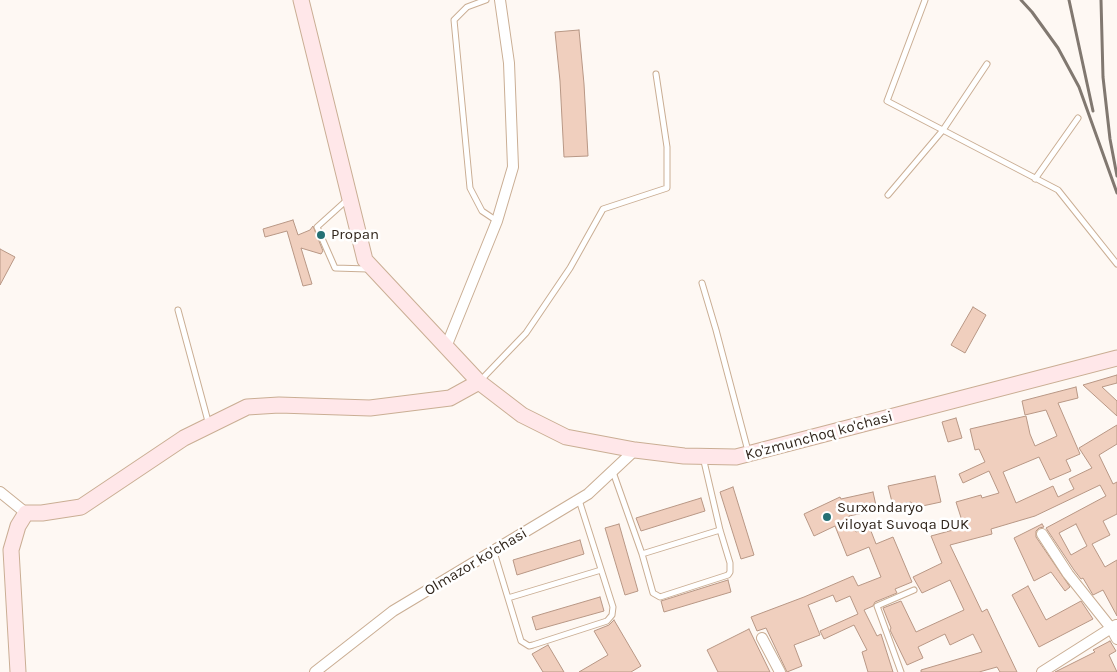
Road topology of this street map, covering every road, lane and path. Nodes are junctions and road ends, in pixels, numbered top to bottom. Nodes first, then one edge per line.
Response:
1 (301, 0) edge
2 (486, 0) edge
3 (500, 0) edge
4 (925, 0) edge
5 (987, 64) dead end
6 (656, 74) dead end
7 (1078, 118) dead end
8 (943, 130) junction
9 (1035, 179) junction
10 (888, 195) dead end
11 (350, 198) junction
12 (496, 221) junction
13 (1117, 264) edge
14 (373, 269) junction
15 (702, 284) dead end
16 (178, 310) dead end
17 (446, 347) junction
18 (1117, 358) edge
19 (479, 382) junction
20 (209, 425) junction
21 (635, 450) junction
22 (748, 454) junction
23 (703, 456) junction
24 (612, 472) junction
25 (0, 492) edge
26 (579, 500) junction
27 (26, 513) junction
28 (720, 530) junction
29 (1042, 534) dead end
30 (494, 552) junction
31 (642, 554) junction
32 (601, 570) junction
33 (914, 590) dead end
34 (508, 598) junction
35 (1114, 626) edge
36 (762, 638) dead end
37 (1117, 639) edge
38 (18, 672) edge
39 (315, 672) edge
40 (780, 672) edge
41 (901, 672) edge
42 (1042, 672) edge

1 - 11 street, Ko'zmunchoq ko'chasi
2 - 12 lane
3 - 12 street
4 - 8 lane
5 - 8 lane
6 - 19 lane
7 - 9 lane
8 - 9 lane
8 - 10 lane
9 - 13 lane
11 - 14 street, Ko'zmunchoq ko'chasi
11 - 14 lane
12 - 17 street
14 - 17 street, Ko'zmunchoq ko'chasi
15 - 22 lane
16 - 20 lane
17 - 19 street, Ko'zmunchoq ko'chasi
18 - 22 street, Ko'zmunchoq ko'chasi
19 - 20 street
19 - 21 street, Ko'zmunchoq ko'chasi
20 - 27 street
21 - 23 street, Ko'zmunchoq ko'chasi
21 - 24 street, Olmazor ko'chasi
22 - 23 street, Ko'zmunchoq ko'chasi
23 - 28 lane
24 - 26 street, Olmazor ko'chasi
24 - 31 lane
25 - 27 street
26 - 30 street, Olmazor ko'chasi
26 - 32 lane
27 - 38 street
28 - 31 lane
28 - 31 lane
29 - 35 street
30 - 34 lane
30 - 39 street, Olmazor ko'chasi
32 - 34 lane
32 - 34 lane
33 - 41 lane
35 - 37 street
35 - 42 street
36 - 40 street

